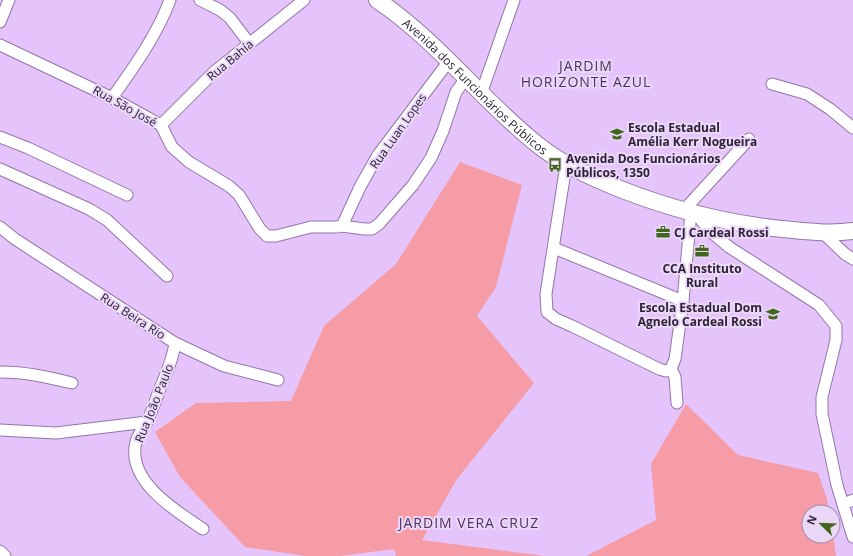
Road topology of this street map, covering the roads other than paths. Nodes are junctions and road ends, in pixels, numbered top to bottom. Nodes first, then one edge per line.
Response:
1 (9, 0) edge
2 (170, 0) edge
3 (200, 0) edge
4 (304, 0) edge
5 (377, 0) edge
6 (514, 0) edge
7 (0, 22) edge
8 (249, 43) junction
9 (0, 46) edge
10 (449, 61) junction
11 (466, 78) junction
12 (772, 84) dead end
13 (481, 94) junction
14 (112, 98) junction
15 (161, 125) junction
16 (853, 128) edge
17 (0, 137) edge
18 (749, 139) dead end
19 (566, 166) junction
20 (0, 169) edge
21 (127, 195) dead end
22 (691, 212) junction
23 (342, 226) junction
24 (0, 227) edge
25 (853, 231) edge
26 (823, 233) junction
27 (554, 248) junction
28 (853, 259) edge
29 (167, 276) dead end
30 (683, 301) junction
31 (175, 343) junction
32 (671, 369) junction
33 (0, 372) edge
34 (278, 380) dead end
35 (72, 383) dead end
36 (677, 403) dead end
37 (147, 422) junction
38 (0, 430) edge
39 (848, 502) edge
40 (203, 529) dead end
41 (853, 537) edge
42 (0, 551) edge
43 (5, 556) edge

1 - 7 street
2 - 14 street
3 - 8 street
4 - 8 street, Rua Bahía
5 - 10 street, Avenida dos Funcionários Públicos
6 - 13 street
8 - 15 street, Rua Bahía
9 - 14 street, Rua São José
10 - 11 street, Avenida dos Funcionários Públicos
10 - 23 street, Rua Luan Lopes
11 - 13 street, Avenida dos Funcionários Públicos
11 - 23 street
12 - 16 street
13 - 19 street, Avenida dos Funcionários Públicos
14 - 15 street, Rua São José
15 - 23 street, Rua São José
17 - 21 street
18 - 22 street
19 - 22 street, Avenida dos Funcionários Públicos
19 - 27 street
20 - 29 street
22 - 26 street, Avenida dos Funcionários Públicos
22 - 30 street
22 - 39 street
24 - 31 street, Rua Beira Rio
25 - 26 street, Avenida dos Funcionários Públicos
26 - 28 street
27 - 30 street
27 - 32 street
30 - 32 street
31 - 34 street, Rua Beira Rio
31 - 37 street, Rua João Paulo
32 - 36 street
33 - 35 street
37 - 38 street
37 - 40 street, Rua João Paulo
39 - 41 street
42 - 43 street

